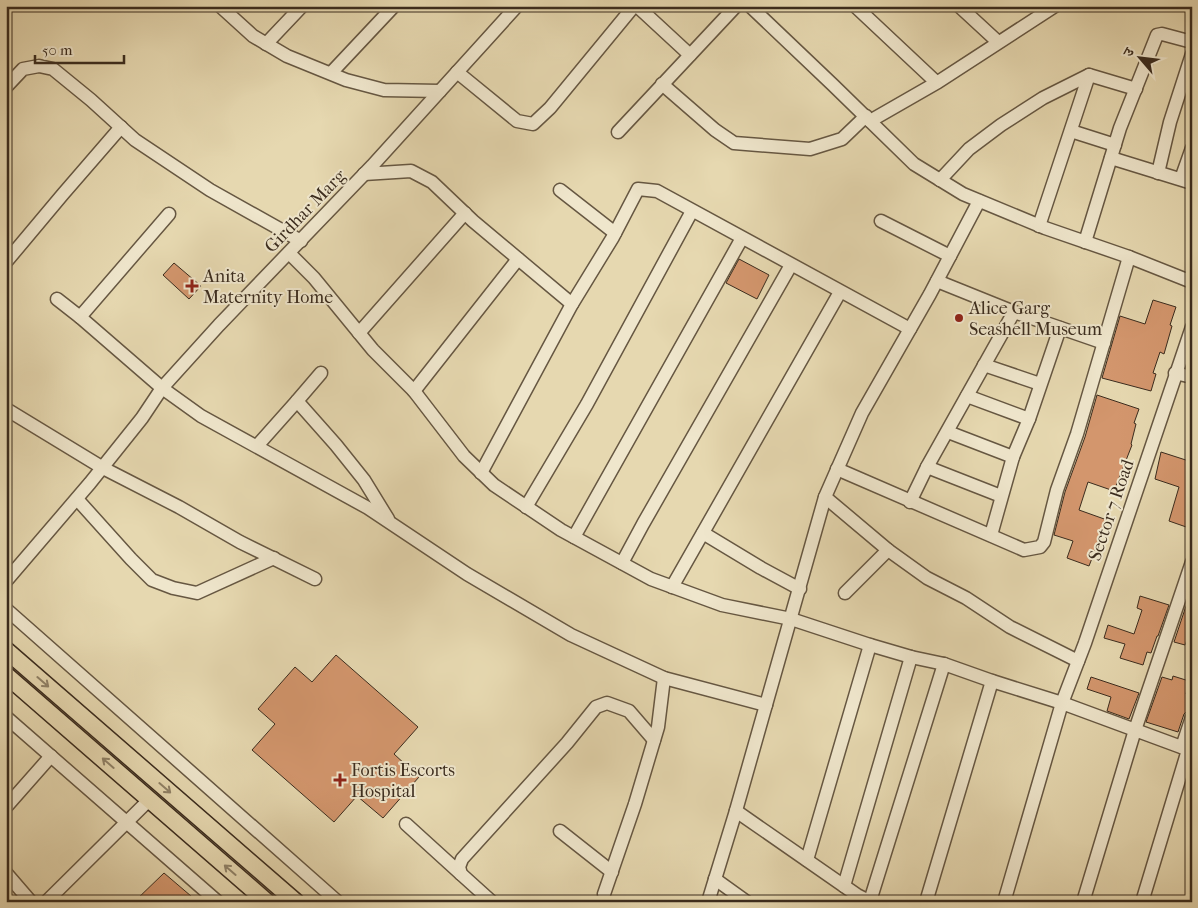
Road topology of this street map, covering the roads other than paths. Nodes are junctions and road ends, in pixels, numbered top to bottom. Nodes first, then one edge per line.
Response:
1 (220, 6) edge
2 (302, 6) edge
3 (394, 6) edge
4 (517, 6) edge
5 (636, 6) edge
6 (736, 6) edge
7 (750, 6) edge
8 (855, 6) edge
9 (958, 6) edge
10 (1055, 6) edge
11 (998, 42) junction
12 (1192, 42) edge
13 (266, 44) junction
14 (690, 54) junction
15 (1192, 54) edge
16 (457, 72) junction
17 (331, 73) junction
18 (1089, 75) junction
19 (936, 82) junction
20 (662, 84) junction
21 (6, 87) edge
22 (1136, 89) junction
23 (440, 92) junction
24 (868, 118) junction
25 (121, 127) junction
26 (1071, 131) junction
27 (618, 132) dead end
28 (1115, 145) junction
29 (1192, 148) edge
30 (1111, 158) junction
31 (368, 170) junction
32 (1158, 173) junction
33 (940, 180) junction
34 (1186, 181) edge
35 (560, 190) dead end
36 (979, 201) junction
37 (692, 210) junction
38 (465, 213) junction
39 (169, 214) dead end
40 (881, 221) dead end
41 (1039, 226) junction
42 (615, 233) junction
43 (742, 238) junction
44 (301, 241) junction
45 (1084, 242) junction
46 (289, 253) junction
47 (950, 256) junction
48 (1129, 257) junction
49 (518, 259) junction
50 (6, 262) edge
51 (791, 265) junction
52 (937, 282) junction
53 (1192, 282) edge
54 (840, 292) junction
55 (57, 299) dead end
56 (572, 304) junction
57 (1014, 312) junction
58 (80, 318) junction
59 (1192, 327) edge
60 (1060, 328) junction
61 (910, 329) junction
62 (359, 332) junction
63 (1104, 343) junction
64 (984, 364) junction
65 (321, 373) dead end
66 (1175, 373) junction
67 (1192, 377) edge
68 (1040, 384) junction
69 (162, 388) junction
70 (414, 391) junction
71 (968, 396) junction
72 (297, 401) junction
73 (6, 409) edge
74 (1029, 419) junction
75 (948, 432) junction
76 (257, 446) junction
77 (1013, 457) junction
78 (927, 467) junction
79 (103, 468) junction
80 (837, 469) junction
81 (481, 473) junction
82 (1001, 496) junction
83 (825, 497) junction
84 (77, 499) junction
85 (910, 502) junction
86 (526, 507) junction
87 (390, 522) junction
88 (703, 533) junction
89 (574, 536) junction
90 (991, 536) junction
91 (888, 550) junction
92 (274, 558) junction
93 (1192, 562) edge
94 (622, 564) junction
95 (315, 579) dead end
96 (6, 582) edge
97 (672, 587) junction
98 (800, 589) junction
99 (845, 593) dead end
100 (6, 609) edge
101 (791, 619) junction
102 (870, 645) junction
103 (6, 650) edge
104 (911, 657) junction
105 (1078, 660) junction
106 (944, 664) junction
107 (6, 675) edge
108 (664, 678) junction
109 (992, 681) junction
110 (1062, 702) junction
111 (766, 705) junction
112 (6, 717) edge
113 (1192, 717) edge
114 (1135, 730) junction
115 (654, 740) junction
116 (1187, 749) edge
117 (51, 756) junction
118 (150, 799) junction
119 (6, 807) edge
120 (736, 811) junction
121 (126, 822) junction
122 (406, 824) dead end
123 (560, 831) dead end
124 (807, 860) junction
125 (612, 872) junction
126 (6, 873) edge
127 (461, 874) junction
128 (715, 879) junction
129 (844, 886) junction
130 (604, 894) dead end
131 (31, 902) edge
132 (46, 902) edge
133 (218, 902) edge
134 (267, 902) edge
135 (296, 902) edge
136 (338, 902) edge
137 (492, 902) edge
138 (708, 902) edge
139 (748, 902) edge
140 (870, 902) edge
141 (926, 902) edge
142 (1004, 902) edge
143 (1083, 902) edge
144 (1142, 902) edge

1 - 13 street
2 - 13 street
3 - 17 street
4 - 16 street, Girdhar Marg
5 - 14 street
5 - 16 street
6 - 14 street
7 - 24 street
8 - 19 street
9 - 11 street
10 - 11 street
11 - 19 street
12 - 22 street
13 - 17 street
14 - 20 street
15 - 32 street
16 - 23 street, Girdhar Marg
17 - 23 street
18 - 22 street
18 - 26 street
18 - 33 street
19 - 24 street
20 - 24 street
20 - 27 street
21 - 25 street
22 - 28 street
23 - 31 street, Girdhar Marg
24 - 33 street
25 - 44 street
25 - 50 street
26 - 28 street
26 - 41 street
28 - 30 street
29 - 34 street
30 - 32 street
30 - 45 street
31 - 38 street
31 - 44 street, Girdhar Marg
32 - 34 street
33 - 36 street
35 - 42 street
36 - 41 street
36 - 47 street
37 - 42 street
37 - 43 street
37 - 86 street
38 - 49 street
38 - 62 street
39 - 58 street
40 - 47 street
41 - 45 street
42 - 56 street
43 - 51 street
43 - 89 street
44 - 46 street, Girdhar Marg
45 - 48 street
46 - 62 street
46 - 69 street, Girdhar Marg
47 - 52 street
48 - 53 street
48 - 63 street
49 - 56 street
49 - 70 street
51 - 54 street
51 - 94 street
52 - 57 street
52 - 61 street
54 - 61 street
54 - 88 street
55 - 58 street
56 - 81 street
57 - 60 street
57 - 64 street
58 - 69 street
59 - 66 street, Sector 7 Road
60 - 63 street
60 - 68 street
61 - 80 street
62 - 70 street
63 - 90 street
64 - 68 street
64 - 71 street
65 - 72 street
66 - 67 street
66 - 105 street, Sector 7 Road
68 - 74 street
69 - 76 street
69 - 79 street, Girdhar Marg
70 - 81 street
71 - 74 street
71 - 75 street
72 - 76 street
72 - 87 street
73 - 79 street
74 - 77 street
75 - 77 street
75 - 78 street
76 - 87 street
77 - 82 street
78 - 82 street
78 - 85 street
79 - 84 street, Girdhar Marg
79 - 92 street
80 - 83 street
80 - 85 street
81 - 86 street
82 - 90 street
83 - 91 street
83 - 98 street
84 - 92 street
84 - 96 street, Girdhar Marg
85 - 90 street
86 - 89 street
87 - 108 street
88 - 97 street
88 - 98 street
89 - 94 street
91 - 99 street
91 - 105 street
92 - 95 street
93 - 114 street
94 - 97 street
97 - 101 street
98 - 101 street
100 - 136 street
101 - 102 street
101 - 111 street
102 - 104 street
102 - 124 street
103 -> 135 main road
104 - 106 street
104 - 129 street
105 - 110 street, Sector 7 Road
106 - 109 street
106 - 140 street
118 -> 107 main road
108 - 111 street
108 - 115 street
109 - 110 street
109 - 141 street
110 - 114 street
110 - 142 street, Sector 7 Road
111 - 120 street
112 - 117 street
113 - 116 street
114 - 116 street
114 - 143 street
115 - 125 street
115 - 127 street
116 - 144 street
117 - 119 street
117 - 121 street
118 - 121 street
134 -> 118 main road
120 - 124 street
120 - 128 street
121 - 132 street
121 - 133 street
122 - 127 street
123 - 125 street
124 - 129 street
125 - 130 street
126 - 131 street
127 - 137 street
128 - 138 street
128 - 139 street
129 - 140 street

